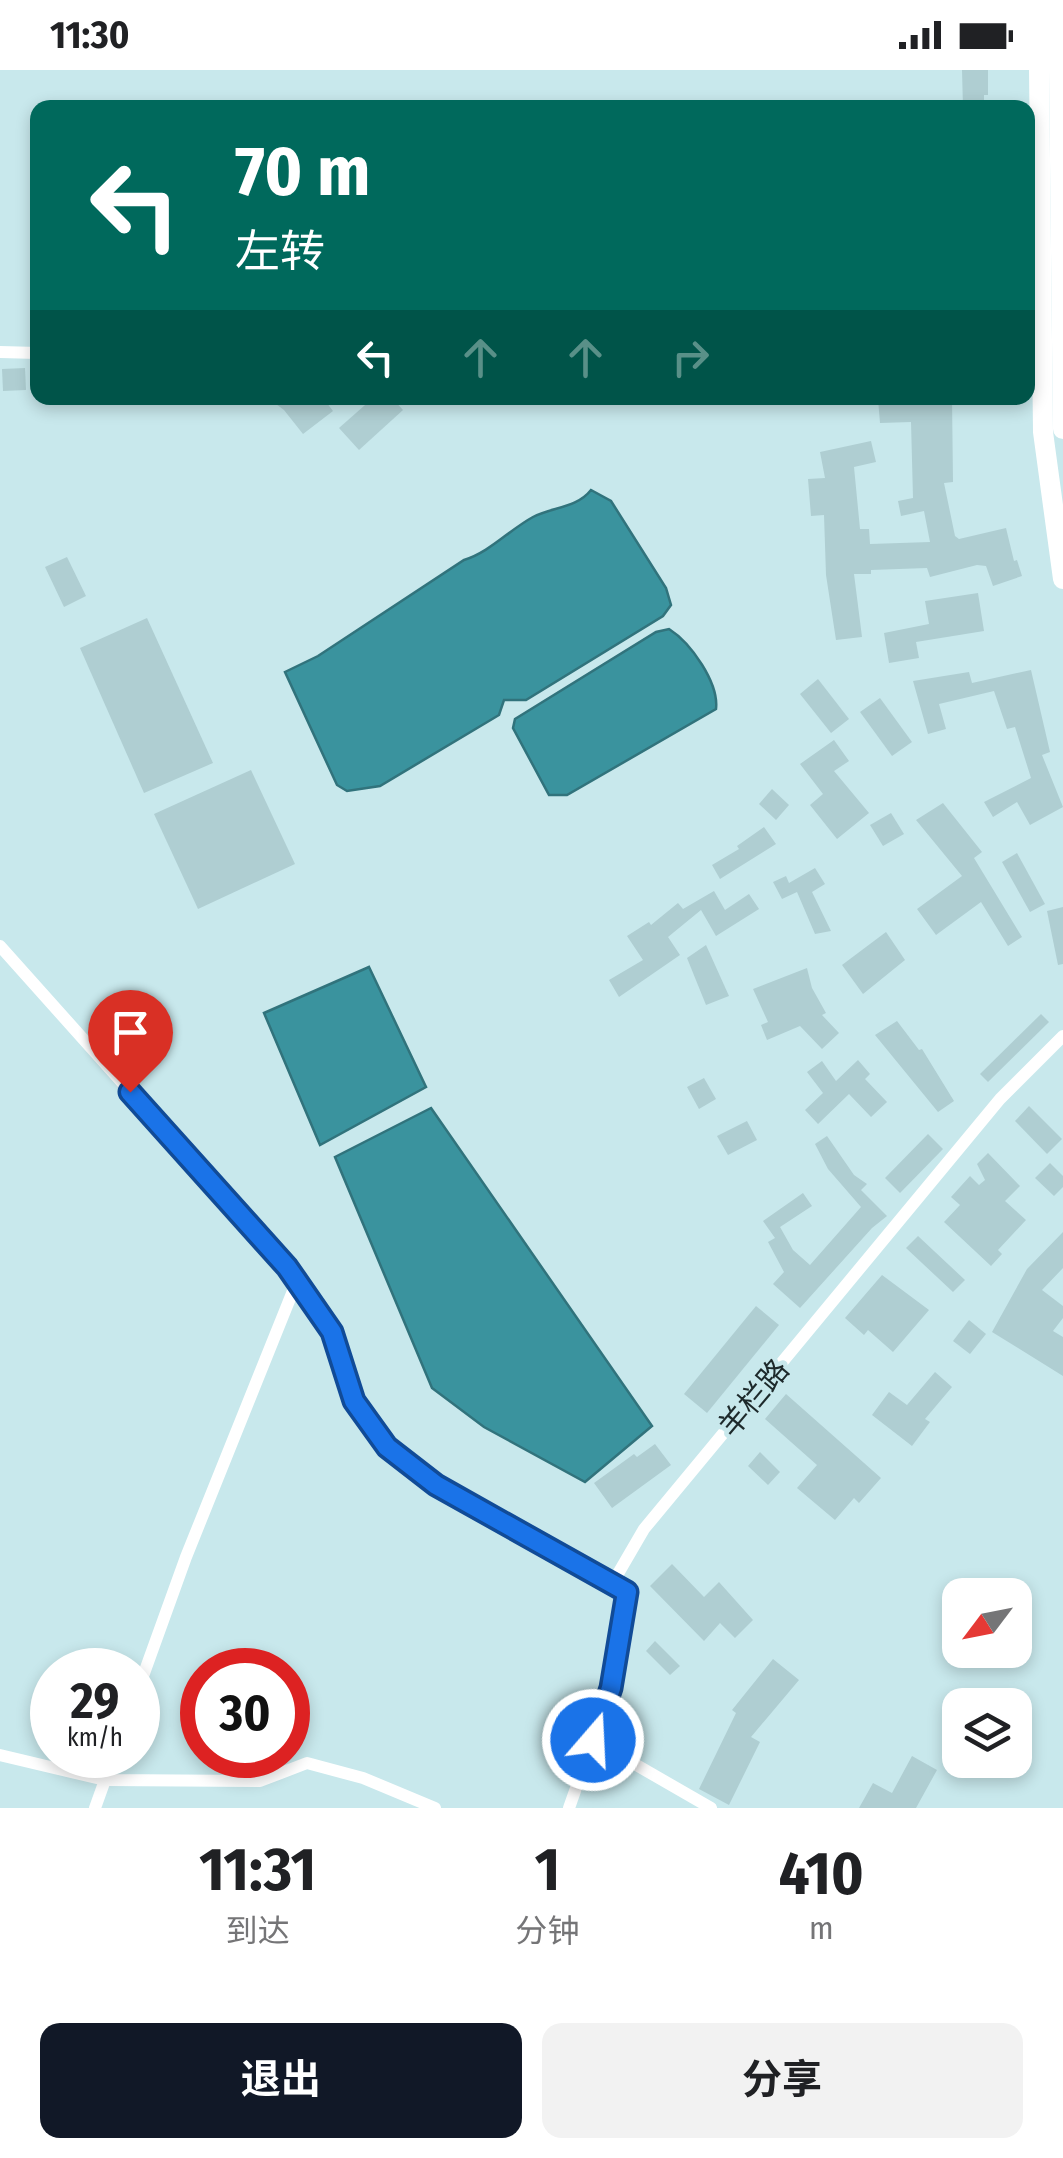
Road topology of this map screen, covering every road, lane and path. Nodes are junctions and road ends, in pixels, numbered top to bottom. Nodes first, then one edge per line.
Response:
1 (1040, 70) edge
2 (1059, 70) edge
3 (0, 352) edge
4 (30, 353) edge
5 (1063, 429) edge
6 (1063, 578) edge
7 (0, 946) edge
8 (1063, 1036) edge
9 (297, 1281) junction
10 (612, 1584) junction
11 (153, 1648) edge
12 (593, 1740) junction
13 (0, 1755) edge
14 (105, 1780) junction
15 (95, 1808) edge
16 (434, 1808) edge
17 (568, 1808) edge
18 (711, 1808) edge

1 - 6 highway
2 - 5 highway
3 - 4 street
7 - 9 street
8 - 10 street, 羊栏路
9 - 10 street
9 - 11 street
10 - 12 street
12 - 17 street
12 - 18 street
13 - 14 street
14 - 15 street
14 - 16 street

